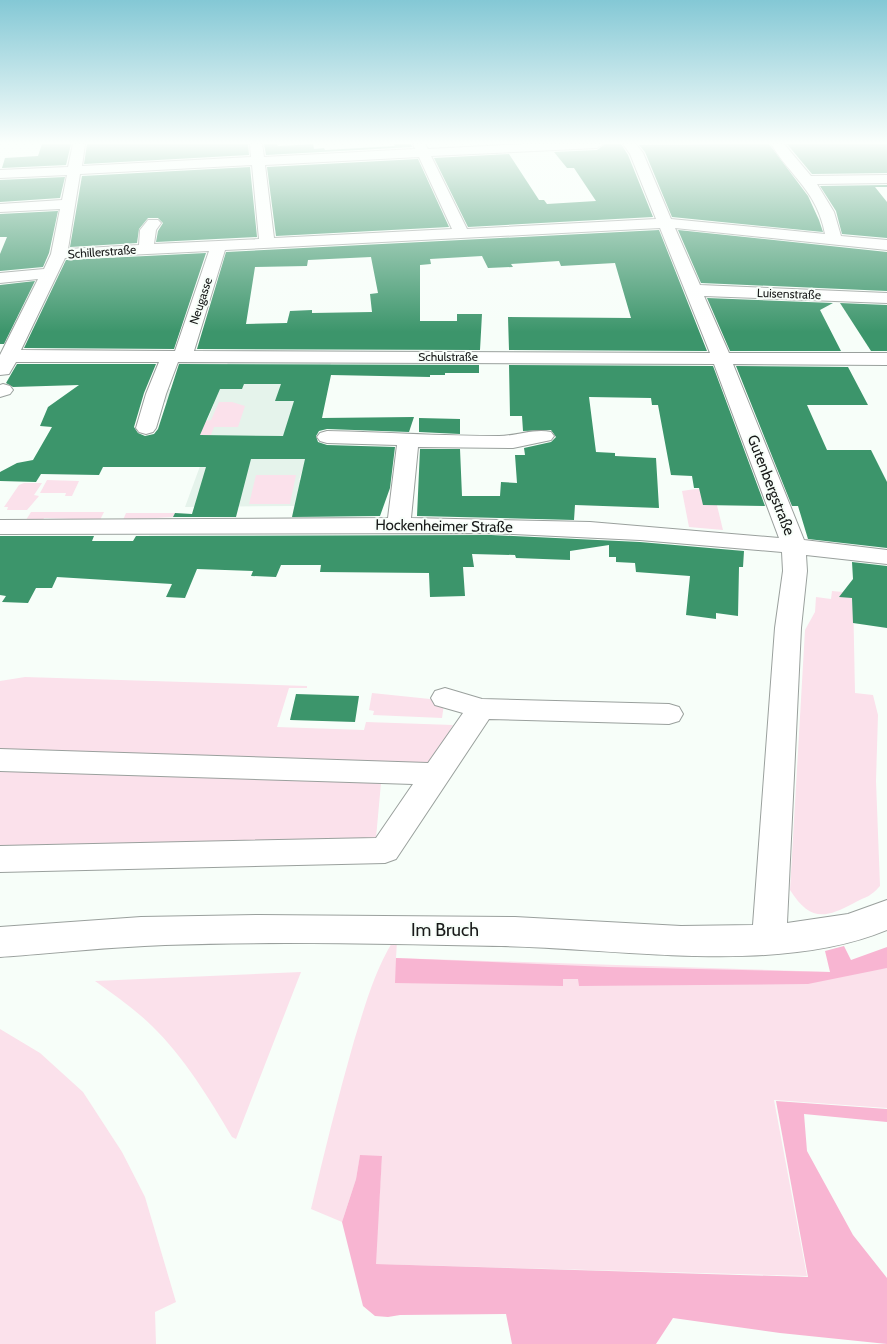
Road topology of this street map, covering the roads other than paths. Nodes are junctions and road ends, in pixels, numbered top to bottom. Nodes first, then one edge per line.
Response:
1 (22, 207) edge
2 (68, 207) edge
3 (264, 207) edge
4 (449, 207) edge
5 (659, 207) edge
6 (823, 207) edge
7 (0, 208) edge
8 (153, 222) dead end
9 (666, 222) junction
10 (461, 232) junction
11 (834, 240) junction
12 (268, 243) junction
13 (887, 245) edge
14 (219, 246) junction
15 (146, 249) junction
16 (59, 254) junction
17 (50, 273) junction
18 (0, 278) edge
19 (692, 290) junction
20 (887, 298) edge
21 (177, 356) junction
22 (722, 359) junction
23 (887, 359) edge
24 (3, 377) edge
25 (146, 428) dead end
26 (544, 436) dead end
27 (327, 437) dead end
28 (408, 439) junction
29 (399, 525) junction
30 (0, 528) edge
31 (794, 546) junction
32 (887, 557) edge
33 (445, 698) dead end
34 (482, 709) junction
35 (668, 714) dead end
36 (0, 760) edge
37 (436, 774) junction
38 (0, 859) edge
39 (887, 914) edge
40 (768, 940) junction
41 (0, 942) edge

1 - 7 street
2 - 16 street
3 - 12 street
4 - 10 street
5 - 9 street, Gutenbergstraße
6 - 11 street
8 - 15 street, Schillerstraße
9 - 10 street, Schillerstraße
9 - 11 street, Schillerstraße
9 - 19 street, Gutenbergstraße
10 - 12 street, Schillerstraße
11 - 13 street, Schillerstraße
12 - 14 street, Schillerstraße
14 - 15 street, Schillerstraße
14 - 21 street, Neugasse
15 - 16 street, Schillerstraße
16 - 17 street
17 - 18 street
17 - 24 street
19 - 20 street, Luisenstraße
19 - 22 street, Gutenbergstraße
21 - 22 street, Schulstraße
21 - 24 street, Schulstraße
21 - 25 street, Neugasse
22 - 23 street, Schulstraße
22 - 31 street, Gutenbergstraße
26 - 28 street
27 - 28 street
28 - 29 street
29 - 30 street, Hockenheimer Straße
29 - 31 street, Hockenheimer Straße
31 - 32 street, Hockenheimer Straße
31 - 40 street, Gutenbergstraße
33 - 34 street
34 - 35 street
34 - 37 street
36 - 37 street
37 - 38 street
39 - 40 street, Im Bruch
40 - 41 street, Im Bruch

